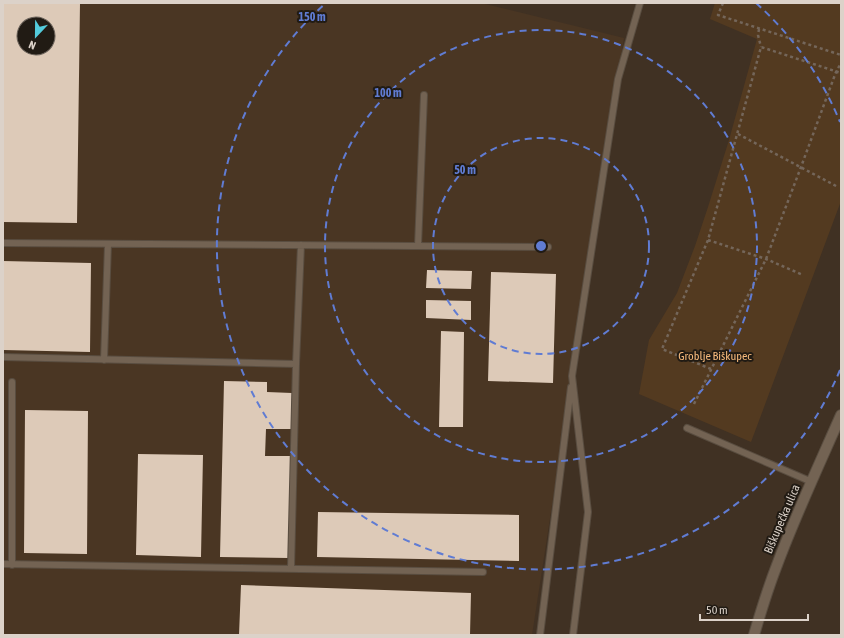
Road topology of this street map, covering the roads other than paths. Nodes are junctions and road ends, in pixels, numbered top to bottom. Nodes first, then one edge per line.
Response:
1 (640, 3) edge
2 (424, 95) dead end
3 (3, 243) edge
4 (108, 244) junction
5 (301, 245) junction
6 (418, 246) junction
7 (548, 247) dead end
8 (3, 357) edge
9 (104, 360) junction
10 (296, 364) junction
11 (572, 376) junction
12 (12, 382) dead end
13 (841, 415) edge
14 (687, 428) dead end
15 (812, 482) junction
16 (3, 564) edge
17 (12, 564) junction
18 (292, 569) junction
19 (483, 572) dead end
20 (540, 635) edge
21 (573, 635) edge
22 (754, 635) edge

1 - 11 lane
2 - 6 lane
3 - 4 lane
4 - 5 lane
4 - 9 lane
5 - 6 lane
5 - 10 lane
6 - 7 lane
8 - 9 lane
9 - 10 lane
10 - 18 lane
11 - 20 lane
11 - 21 lane
12 - 17 lane
13 - 15 street, Biškupečka ulica
14 - 15 lane
15 - 22 street, Biškupečka ulica
16 - 17 lane
17 - 18 lane
18 - 19 lane

